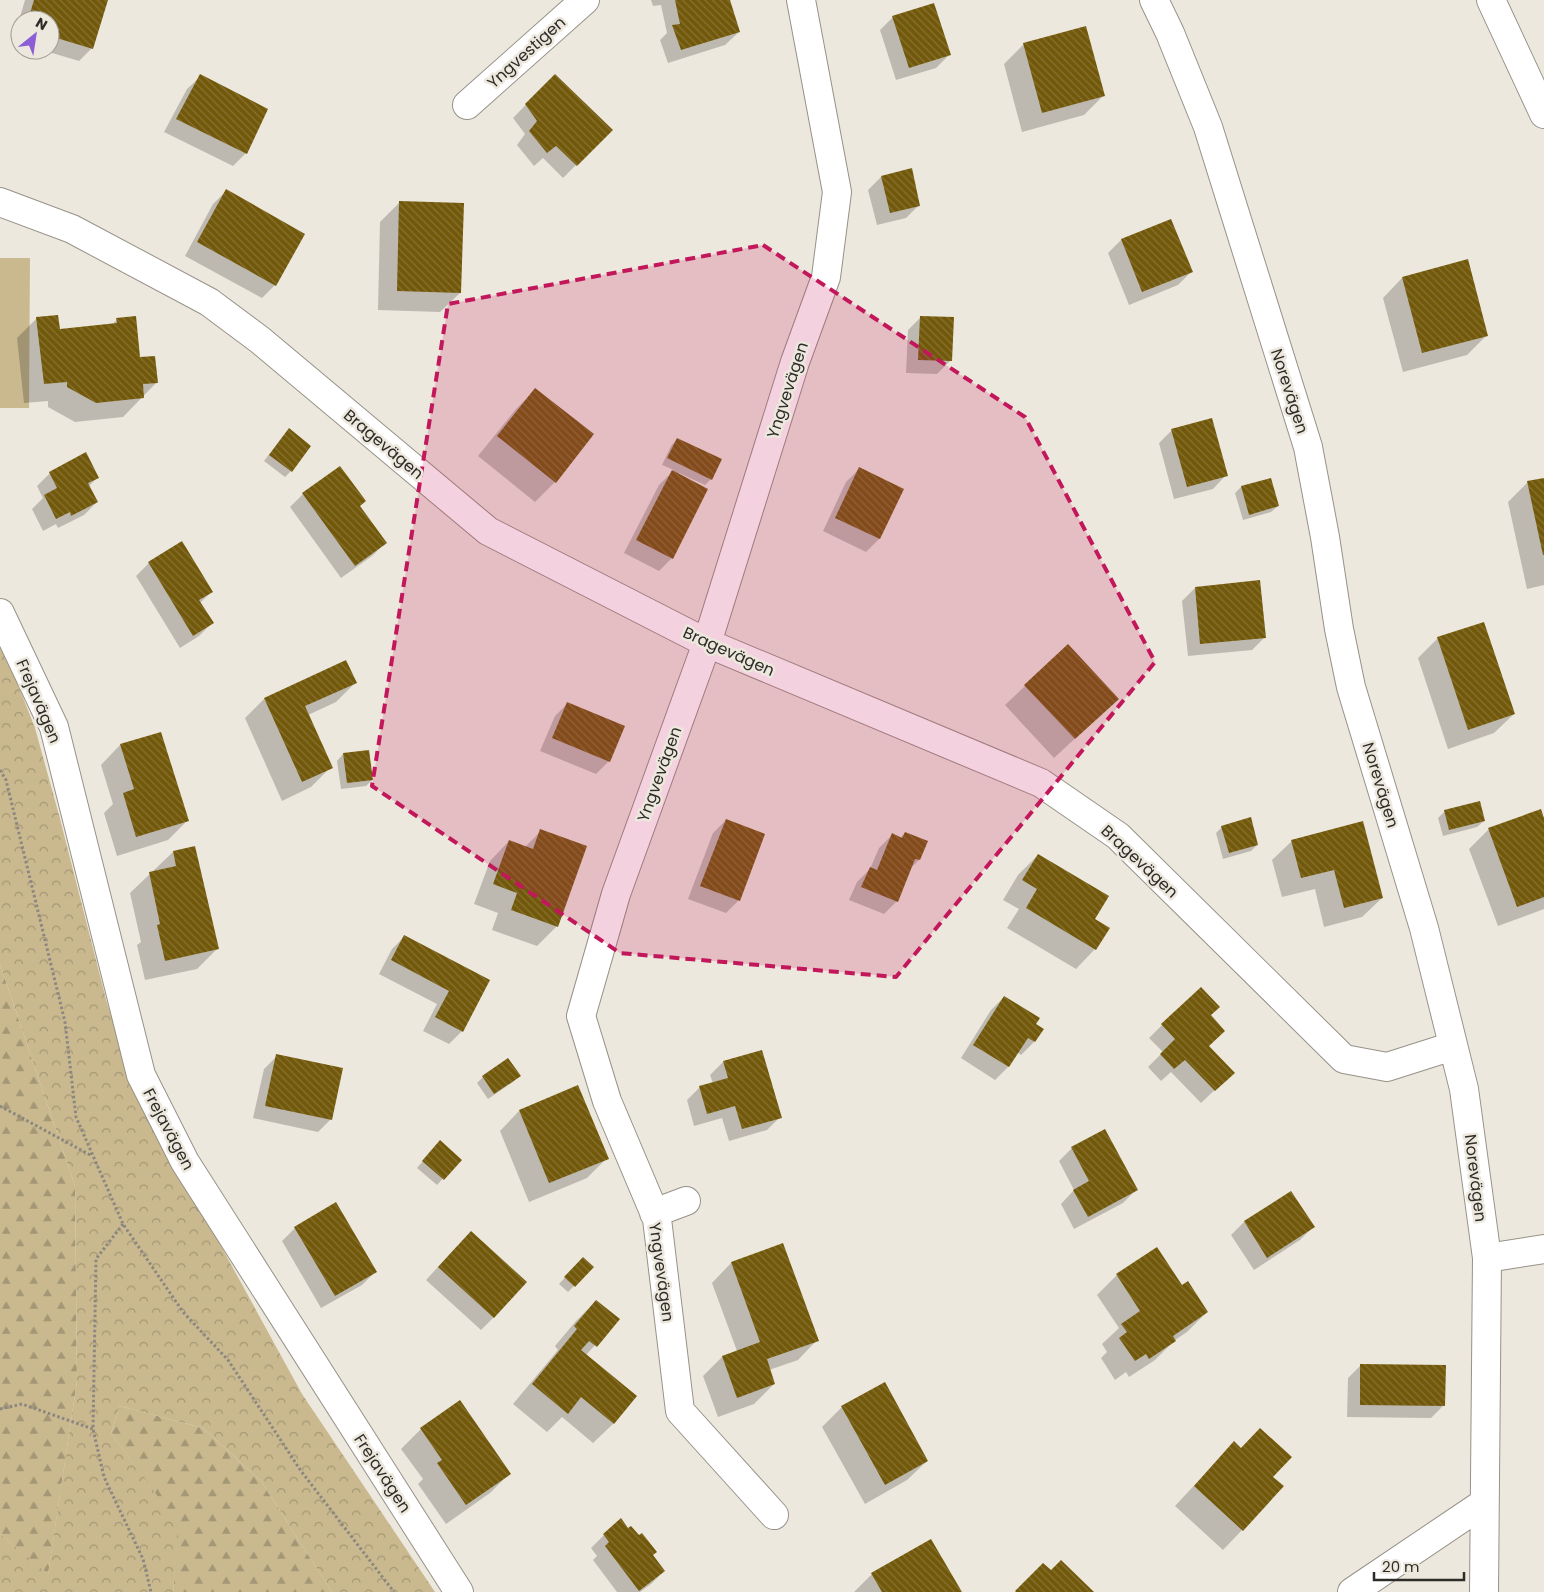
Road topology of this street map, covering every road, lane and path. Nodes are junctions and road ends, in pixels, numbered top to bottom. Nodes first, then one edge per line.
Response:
1 (585, 0) edge
2 (800, 0) edge
3 (1154, 0) edge
4 (1491, 0) edge
5 (467, 105) dead end
6 (1544, 114) edge
7 (0, 202) edge
8 (0, 613) edge
9 (707, 643) junction
10 (0, 770) edge
11 (1453, 1046) junction
12 (0, 1106) edge
13 (93, 1156) junction
14 (686, 1201) dead end
15 (654, 1213) junction
16 (123, 1224) junction
17 (1544, 1249) edge
18 (1487, 1258) junction
19 (0, 1408) edge
20 (93, 1429) junction
21 (1484, 1503) junction
22 (774, 1515) dead end
23 (151, 1592) edge
24 (394, 1592) edge
25 (459, 1592) edge
26 (1352, 1592) edge
27 (1484, 1592) edge

1 - 5 street, Yngvestigen
2 - 9 street, Yngvevägen
3 - 11 street, Norevägen
4 - 6 street
7 - 9 street, Bragevägen
8 - 25 street, Frejavägen
9 - 11 street, Bragevägen
9 - 15 street, Yngvevägen
10 - 13 path
11 - 18 street, Norevägen
12 - 13 path
13 - 16 path
14 - 15 street
15 - 22 street, Yngvevägen
16 - 20 path
16 - 24 path
17 - 18 street
18 - 21 street, Norevägen
19 - 20 path
20 - 23 path
21 - 26 street
21 - 27 street, Norevägen

